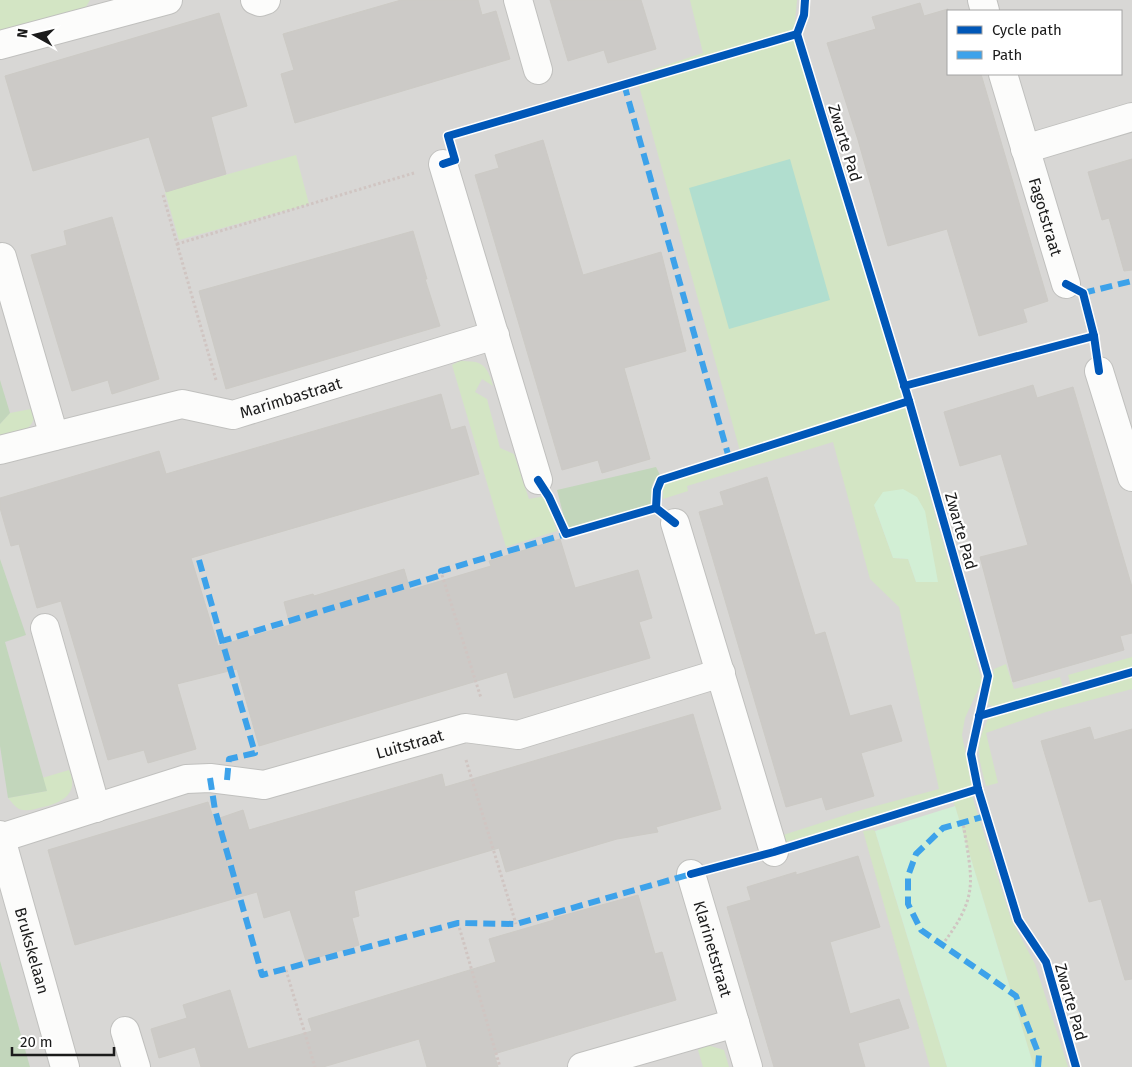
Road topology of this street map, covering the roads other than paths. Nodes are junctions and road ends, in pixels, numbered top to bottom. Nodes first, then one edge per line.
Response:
1 (168, 0) edge
2 (255, 0) edge
3 (266, 0) edge
4 (518, 0) edge
5 (114, 7) edge
6 (0, 45) edge
7 (538, 70) dead end
8 (1003, 75) edge
9 (1132, 117) edge
10 (1025, 149) junction
11 (443, 164) road end
12 (2, 257) dead end
13 (1066, 284) dead end
14 (495, 335) junction
15 (1099, 371) dead end
16 (54, 436) junction
17 (0, 450) edge
18 (1132, 477) edge
19 (538, 480) dead end
20 (675, 523) dead end
21 (45, 628) dead end
22 (721, 672) junction
23 (96, 808) junction
24 (0, 837) edge
25 (774, 852) dead end
26 (691, 874) dead end
27 (735, 1023) junction
28 (126, 1031) dead end
29 (65, 1067) edge
30 (136, 1067) edge
31 (582, 1067) edge
32 (748, 1067) edge

1 - 5 street
2 - 3 street
4 - 7 street
5 - 6 street
8 - 10 street, Fagotstraat
9 - 10 street
10 - 13 street, Fagotstraat
11 - 14 street
12 - 16 street
14 - 16 street, Marimbastraat
14 - 19 street
15 - 18 street
16 - 17 street, Marimbastraat
20 - 22 street
21 - 23 street
22 - 23 street, Luitstraat
22 - 25 street
23 - 24 street, Luitstraat
24 - 29 street, Brukskelaan
26 - 27 street, Klarinetstraat
27 - 31 street
27 - 32 street, Klarinetstraat
28 - 30 street

